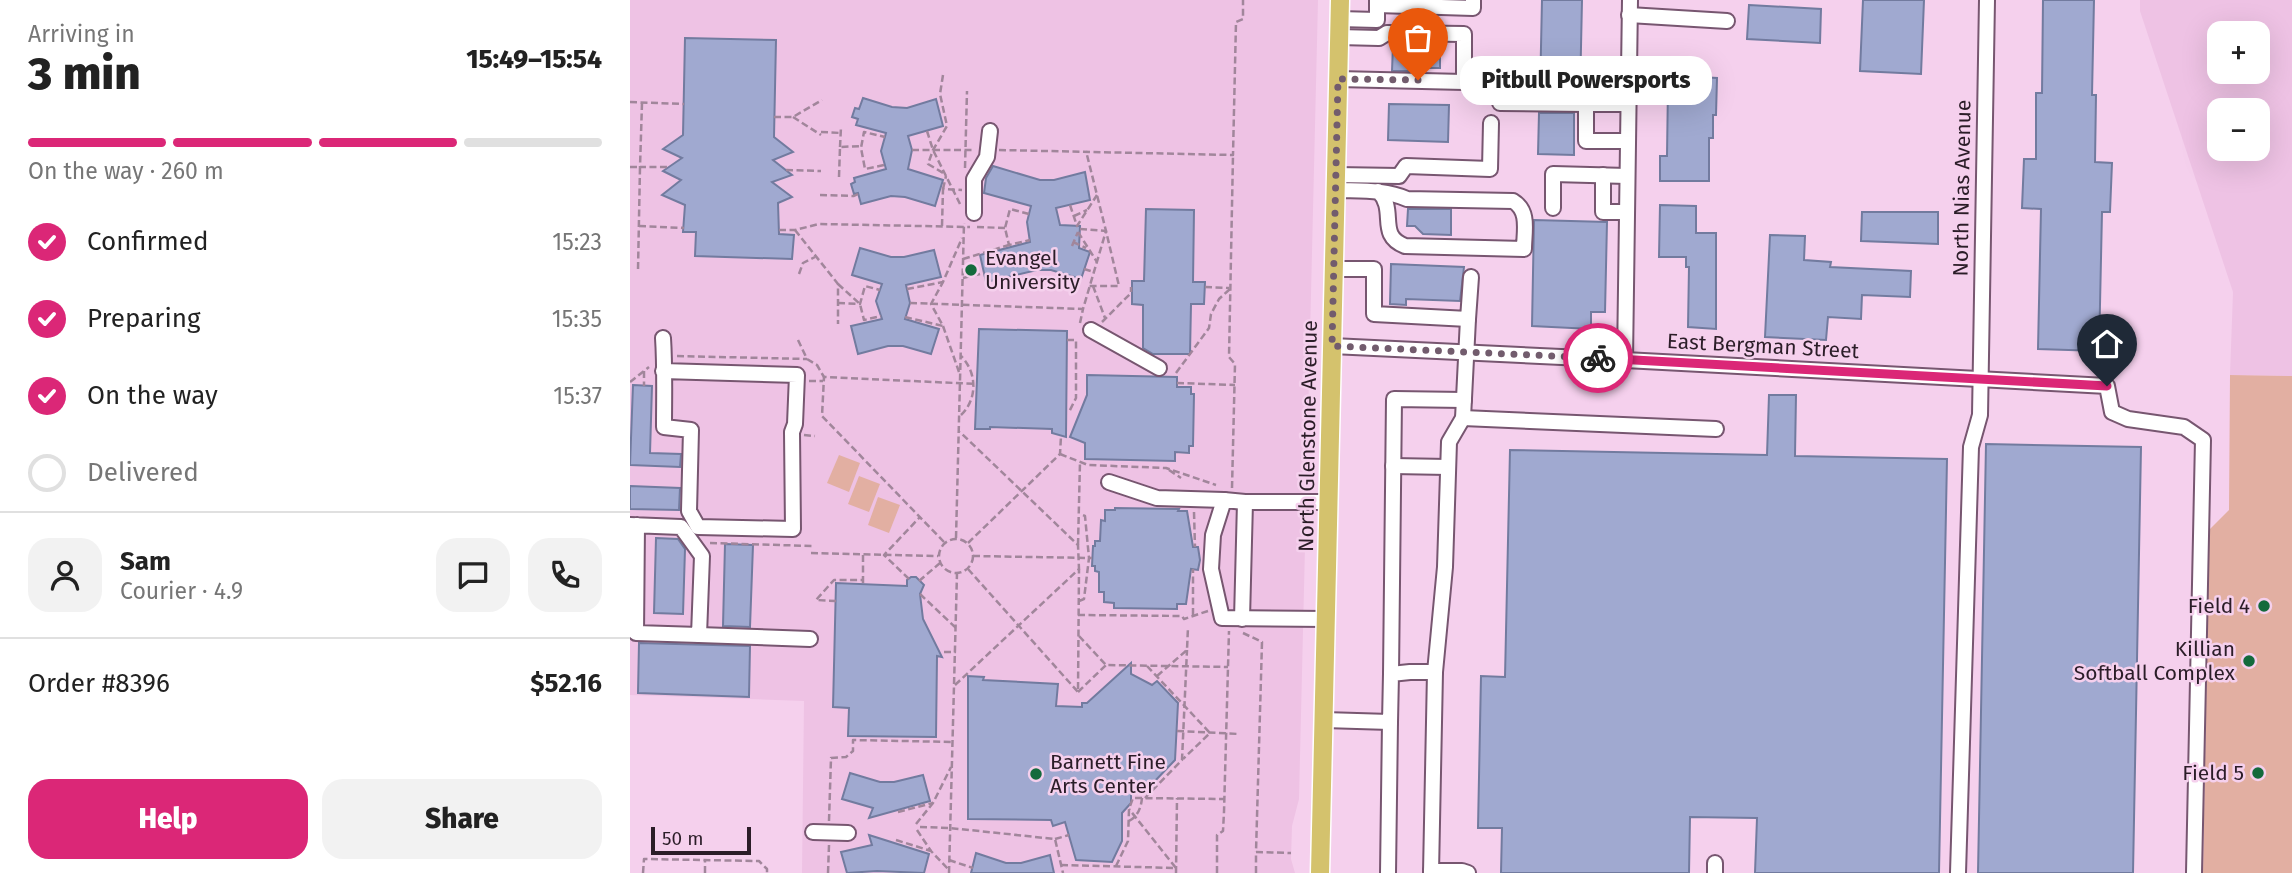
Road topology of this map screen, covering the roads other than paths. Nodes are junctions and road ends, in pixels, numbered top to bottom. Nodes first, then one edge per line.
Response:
1 (1340, 0) edge
2 (1987, 0) edge
3 (1377, 3) edge
4 (1466, 3) edge
5 (1629, 7) edge
6 (1727, 22) dead end
7 (1339, 28) junction
8 (1338, 79) junction
9 (1500, 79) dead end
10 (1586, 104) junction
11 (1628, 104) junction
12 (1491, 123) dead end
13 (990, 131) dead end
14 (1628, 141) junction
15 (1603, 175) junction
16 (1627, 176) junction
17 (1336, 182) junction
18 (1378, 191) junction
19 (1553, 208) dead end
20 (1627, 212) junction
21 (967, 215) road end
22 (1334, 269) junction
23 (1471, 277) dead end
24 (1468, 319) junction
25 (1091, 330) road end
26 (663, 338) dead end
27 (1332, 346) junction
28 (1467, 352) junction
29 (1625, 359) junction
30 (664, 364) junction
31 (1159, 368) dead end
32 (1979, 378) junction
33 (1464, 400) junction
34 (1463, 418) junction
35 (1716, 429) dead end
36 (1393, 466) junction
37 (1448, 467) junction
38 (1109, 482) dead end
39 (1228, 495) junction
40 (1245, 502) junction
41 (1329, 502) junction
42 (633, 525) edge
43 (1327, 620) junction
44 (1242, 626) junction
45 (699, 635) junction
46 (810, 639) dead end
47 (1435, 672) junction
48 (1391, 674) junction
49 (1324, 720) junction
50 (1390, 722) junction
51 (813, 832) dead end
52 (848, 833) dead end
53 (1431, 872) edge
54 (1320, 873) edge
55 (1388, 873) edge
56 (1468, 873) edge
57 (1958, 873) edge
58 (2194, 873) edge

1 - 7 main road, North Glenstone Avenue
2 - 32 street, North Nias Avenue
3 - 4 street
3 - 7 street
5 - 6 street
5 - 11 street
7 - 8 main road, North Glenstone Avenue
7 - 8 street
8 - 17 main road, North Glenstone Avenue
9 - 10 street
10 - 11 street
10 - 14 street
11 - 14 street
12 - 17 street
13 - 21 street
14 - 16 street
15 - 16 street
15 - 19 street
15 - 20 street
16 - 20 street
17 - 18 street
17 - 22 main road, North Glenstone Avenue
18 - 18 street
20 - 29 street
22 - 24 street
22 - 27 main road, North Glenstone Avenue
23 - 24 street
24 - 28 street
25 - 31 street
26 - 30 street
27 - 28 street, East Bergman Street
27 - 41 main road, North Glenstone Avenue
28 - 29 street, East Bergman Street
28 - 33 street
29 - 32 street, East Bergman Street
30 - 30 street
32 - 57 street, North Nias Avenue
32 - 58 street, East Bergman Street
33 - 34 street
33 - 36 street
34 - 35 street
34 - 37 street
36 - 37 street
36 - 48 street
37 - 47 street
38 - 39 street
39 - 40 street
39 - 44 street
40 - 41 street
40 - 44 street
41 - 43 main road, North Glenstone Avenue
42 - 45 street
42 - 45 street
43 - 44 street
43 - 49 main road, North Glenstone Avenue
45 - 46 street
47 - 48 street
47 - 53 street
48 - 50 street
49 - 50 street
49 - 54 main road, North Glenstone Avenue
50 - 55 street
51 - 52 street
53 - 56 street

